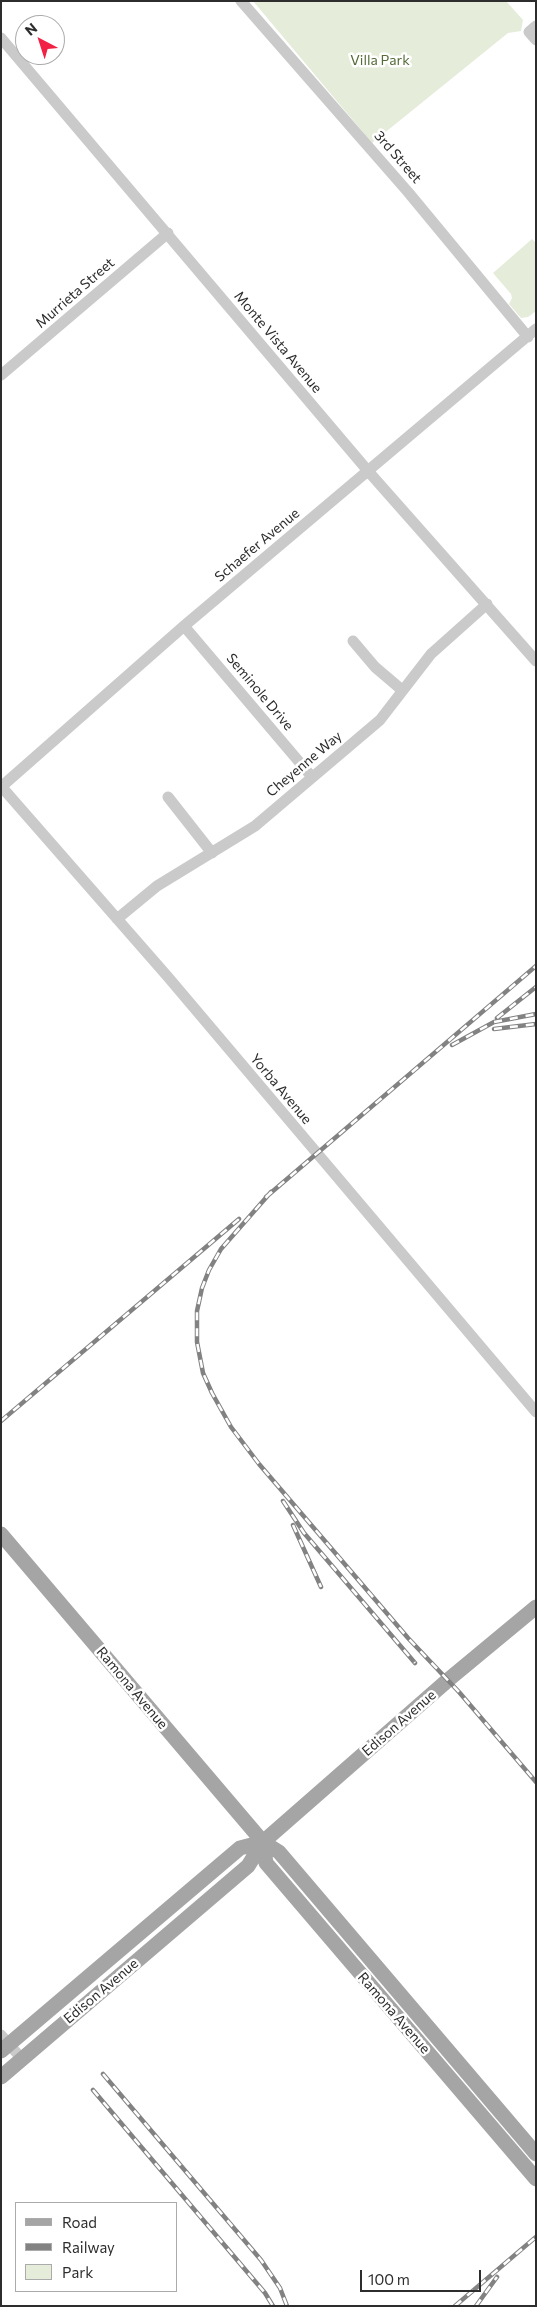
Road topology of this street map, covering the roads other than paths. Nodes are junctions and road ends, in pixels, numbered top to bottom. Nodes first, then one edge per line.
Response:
1 (241, 1) edge
2 (1, 38) edge
3 (168, 233) junction
4 (532, 333) edge
5 (1, 375) edge
6 (368, 471) junction
7 (487, 604) junction
8 (184, 626) junction
9 (353, 641) dead end
10 (536, 661) edge
11 (402, 690) junction
12 (312, 777) junction
13 (1, 786) edge
14 (168, 797) dead end
15 (212, 853) junction
16 (117, 919) junction
17 (536, 1412) edge
18 (1, 1534) edge
19 (536, 1607) edge
20 (263, 1842) junction
21 (134, 1938) junction
22 (97, 1994) junction
23 (4, 2044) edge
24 (22, 2059) junction
25 (1, 2076) edge
26 (536, 2154) edge
27 (536, 2179) edge

1 - 4 street, 3rd Street
2 - 3 street, Monte Vista Avenue
3 - 5 street, Murrieta Street
3 - 6 street, Monte Vista Avenue
4 - 6 street, Schaefer Avenue
6 - 7 street, Monte Vista Avenue
6 - 8 street, Schaefer Avenue
7 - 10 street, Monte Vista Avenue
7 - 11 street, Cheyenne Way
8 - 12 street, Seminole Drive
8 - 13 street, Schaefer Avenue
9 - 11 street
11 - 12 street, Cheyenne Way
12 - 15 street, Cheyenne Way
13 - 16 street, Yorba Avenue
14 - 15 street
15 - 16 street, Cheyenne Way
16 - 17 street, Yorba Avenue
18 - 20 main road, Ramona Avenue
19 - 20 main road, Edison Avenue
20 - 21 main road, Edison Avenue
20 - 22 main road, Edison Avenue
20 - 26 main road, Ramona Avenue
20 - 27 main road, Ramona Avenue
21 - 22 main road
21 - 23 main road, Edison Avenue
22 - 24 main road, Edison Avenue
23 - 24 street
24 - 25 main road, Edison Avenue

